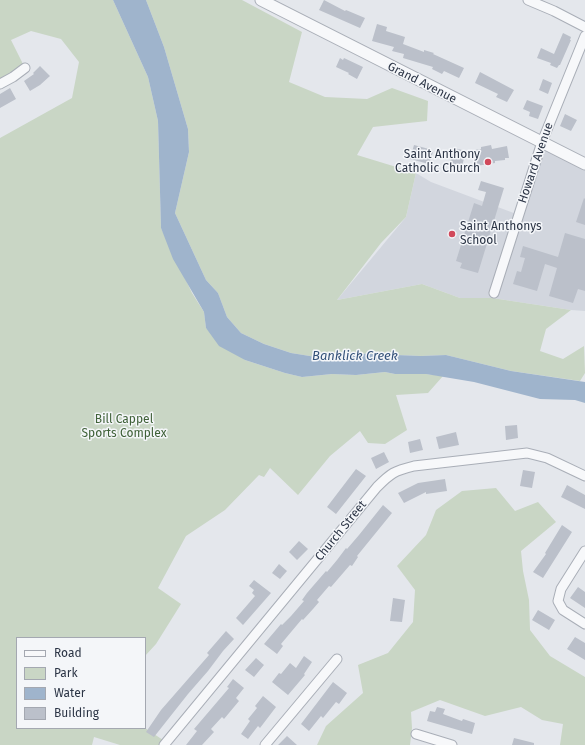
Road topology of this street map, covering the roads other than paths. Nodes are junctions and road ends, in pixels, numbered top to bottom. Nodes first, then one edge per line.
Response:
1 (261, 0) edge
2 (528, 0) edge
3 (585, 27) edge
4 (585, 36) edge
5 (26, 68) dead end
6 (0, 84) edge
7 (542, 142) junction
8 (585, 164) edge
9 (494, 293) dead end
10 (585, 476) edge
11 (585, 551) edge
12 (585, 624) edge
13 (337, 659) dead end
14 (416, 734) dead end
15 (164, 745) edge
16 (265, 745) edge
17 (452, 745) edge

1 - 7 street, Grand Avenue
2 - 3 street
4 - 7 street, Howard Avenue
5 - 6 street
7 - 8 street, Grand Avenue
7 - 9 street, Howard Avenue
10 - 15 street, Church Street
11 - 12 street
13 - 16 street
14 - 17 street

